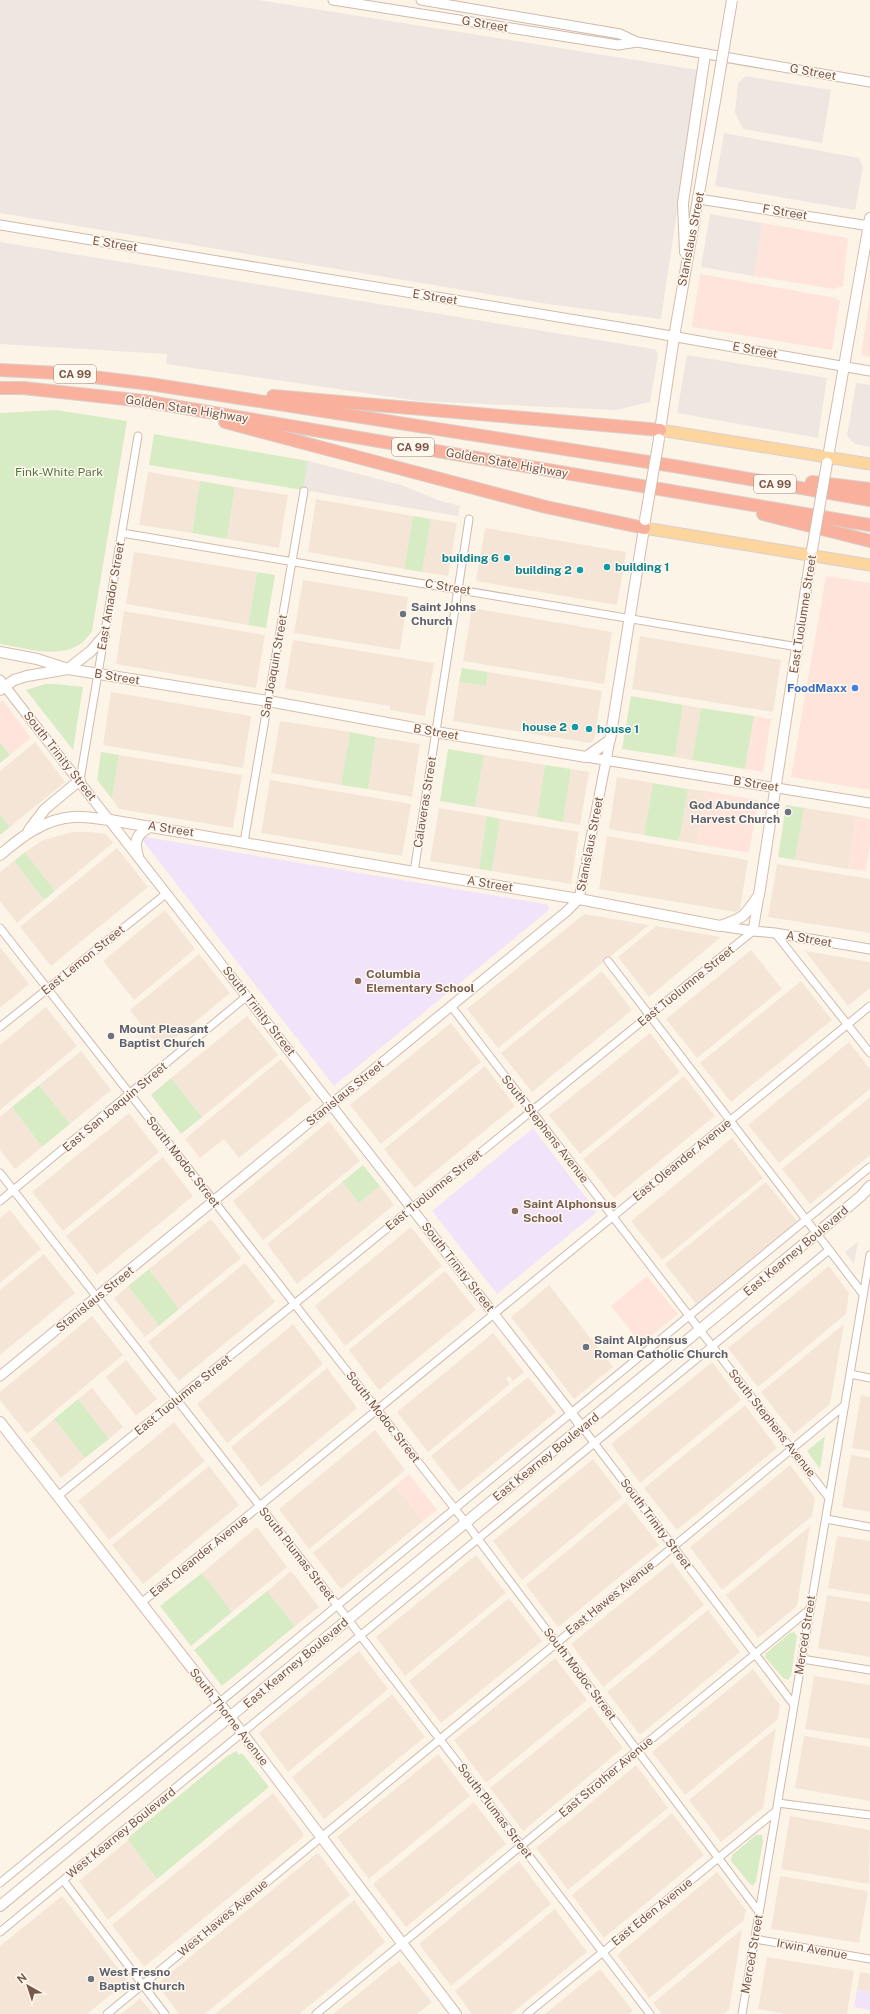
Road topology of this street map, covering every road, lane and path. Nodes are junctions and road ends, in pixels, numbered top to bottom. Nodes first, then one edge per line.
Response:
1 (333, 0) edge
2 (421, 0) edge
3 (732, 0) edge
4 (637, 42) junction
5 (705, 54) junction
6 (870, 82) edge
7 (699, 199) junction
8 (869, 223) edge
9 (0, 225) edge
10 (686, 268) junction
11 (674, 337) junction
12 (844, 366) junction
13 (0, 370) edge
14 (870, 371) edge
15 (150, 384) junction
16 (0, 388) edge
17 (144, 401) junction
18 (660, 434) junction
19 (138, 436) dead end
20 (828, 460) junction
21 (870, 464) edge
22 (680, 467) junction
23 (870, 489) edge
24 (304, 491) dead end
25 (682, 493) junction
26 (870, 500) edge
27 (469, 519) dead end
28 (645, 524) junction
29 (870, 524) edge
30 (122, 533) junction
31 (870, 541) edge
32 (812, 553) junction
33 (292, 561) junction
34 (870, 565) edge
35 (458, 589) junction
36 (629, 617) junction
37 (104, 636) junction
38 (798, 647) junction
39 (0, 652) edge
40 (68, 669) junction
41 (98, 674) junction
42 (2, 685) edge
43 (268, 701) junction
44 (436, 732) junction
45 (610, 740) junction
46 (586, 757) junction
47 (606, 759) junction
48 (80, 780) junction
49 (775, 787) junction
50 (870, 803) edge
51 (110, 820) junction
52 (152, 826) junction
53 (28, 832) junction
54 (244, 842) junction
55 (0, 855) edge
56 (138, 856) junction
57 (414, 872) junction
58 (167, 893) junction
59 (759, 895) junction
60 (579, 899) junction
61 (720, 926) junction
62 (0, 928) edge
63 (753, 931) junction
64 (775, 933) junction
65 (870, 949) edge
66 (608, 961) dead end
67 (47, 989) junction
68 (247, 996) junction
69 (451, 1006) junction
70 (870, 1006) edge
71 (650, 1015) junction
72 (847, 1024) junction
73 (0, 1027) edge
74 (870, 1053) edge
75 (130, 1095) junction
76 (331, 1104) junction
77 (532, 1111) junction
78 (730, 1121) junction
79 (870, 1167) edge
80 (0, 1173) edge
81 (870, 1186) edge
82 (13, 1190) junction
83 (866, 1194) edge
84 (0, 1201) edge
85 (214, 1201) junction
86 (412, 1208) junction
87 (613, 1217) junction
88 (806, 1220) junction
89 (816, 1234) junction
90 (829, 1250) junction
91 (870, 1255) edge
92 (864, 1294) junction
93 (97, 1297) junction
94 (294, 1304) junction
95 (494, 1314) junction
96 (689, 1316) junction
97 (700, 1330) junction
98 (712, 1346) junction
99 (850, 1374) junction
100 (0, 1376) edge
101 (870, 1378) edge
102 (177, 1400) junction
103 (845, 1405) junction
104 (377, 1410) junction
105 (571, 1413) junction
106 (0, 1422) edge
107 (582, 1427) junction
108 (594, 1443) junction
109 (791, 1449) junction
110 (58, 1496) junction
111 (829, 1498) junction
112 (260, 1506) junction
113 (455, 1509) junction
114 (826, 1519) junction
115 (466, 1523) junction
116 (870, 1526) edge
117 (478, 1539) junction
118 (673, 1546) junction
119 (141, 1603) junction
120 (337, 1605) junction
121 (810, 1609) junction
122 (348, 1620) junction
123 (360, 1636) junction
124 (556, 1642) junction
125 (755, 1654) junction
126 (802, 1659) junction
127 (870, 1670) edge
128 (218, 1703) junction
129 (794, 1705) junction
130 (230, 1717) junction
131 (242, 1733) junction
132 (439, 1739) junction
133 (638, 1750) junction
134 (778, 1803) junction
135 (776, 1811) junction
136 (870, 1815) edge
137 (320, 1836) junction
138 (522, 1846) junction
139 (719, 1858) junction
140 (63, 1880) junction
141 (0, 1883) edge
142 (0, 1906) edge
143 (760, 1912) junction
144 (0, 1932) edge
145 (755, 1939) junction
146 (403, 1944) junction
147 (603, 1952) junction
148 (870, 1959) edge
149 (143, 1984) junction
150 (741, 2013) edge
151 (107, 2014) edge
152 (165, 2014) edge
153 (316, 2014) edge
154 (456, 2014) edge
155 (527, 2014) edge
156 (650, 2014) edge

1 - 4 street, G Street
2 - 4 street, G Street
3 - 7 main road, Stanislaus Street, bridge
4 - 5 street, G Street
5 - 6 street, G Street
5 - 10 main road
7 - 8 street, F Street
7 - 10 main road, Stanislaus Street
8 - 12 main road, East Tuolumne Street
9 - 11 street, E Street
10 - 11 main road, Stanislaus Street
11 - 12 street, E Street
11 - 18 main road, Stanislaus Street
12 - 14 street, E Street
12 - 20 main road, East Tuolumne Street
13 - 15 highway, Golden State Highway / CA 99
15 - 18 highway
15 - 22 highway, Golden State Highway / CA 99
16 - 17 highway, Golden State Highway / CA 99
17 - 25 highway, Golden State Highway / CA 99
17 - 28 highway
18 - 20 main road
18 - 28 main road, Stanislaus Street, bridge
19 - 30 street, East Amador Street
20 - 21 main road
20 - 32 main road, East Tuolumne Street, bridge
22 - 23 highway
22 - 26 highway, Golden State Highway / CA 99
24 - 33 street, San Joaquin Street
25 - 29 highway, Golden State Highway / CA 99
25 - 31 highway
27 - 35 street, Calaveras Street
28 - 32 main road
28 - 36 main road, Stanislaus Street
30 - 33 street, C Street
30 - 37 street, East Amador Street
32 - 34 main road
32 - 38 main road, East Tuolumne Street
33 - 35 street, C Street
33 - 43 street, San Joaquin Street
35 - 36 street, C Street
35 - 44 street, Calaveras Street
36 - 38 street, C Street
36 - 45 main road, Stanislaus Street
37 - 40 main road
37 - 41 street, East Amador Street
38 - 49 main road, East Tuolumne Street
39 - 40 main road
40 - 41 main road, B Street
40 - 42 main road, B Street
41 - 43 main road, B Street
41 - 48 street, East Amador Street
42 - 48 street, South Trinity Street
43 - 44 main road, B Street
43 - 54 street, San Joaquin Street
44 - 46 main road, B Street
44 - 57 street, Calaveras Street
45 - 46 main road
45 - 47 street, Stanislaus Street
46 - 47 street, B Street
47 - 49 street, B Street
47 - 60 street, Stanislaus Street
48 - 51 street, South Trinity Street
48 - 53 main road
49 - 50 street, B Street
49 - 59 main road, East Tuolumne Street
51 - 52 main road, A Street
51 - 53 main road
51 - 56 street, South Trinity Street
52 - 54 main road, A Street
52 - 56 main road
53 - 55 main road
54 - 57 main road, A Street
56 - 58 street, South Trinity Street
57 - 60 main road, A Street
58 - 67 street, East Lemon Street
58 - 68 street, South Trinity Street
59 - 61 main road
59 - 63 street, East Tuolumne Street
60 - 61 main road, A Street
60 - 69 street, Stanislaus Street
61 - 63 street, A Street
62 - 67 street, South Modoc Street
63 - 64 street, A Street
63 - 71 street, East Tuolumne Street
64 - 65 street, A Street
64 - 72 street
66 - 71 street
67 - 73 street, East Lemon Street
67 - 75 street, South Modoc Street
68 - 75 street, East San Joaquin Street
68 - 76 street, South Trinity Street
69 - 76 street, Stanislaus Street
69 - 77 street, South Stephens Avenue
70 - 72 street, East Oleander Avenue
71 - 77 street, East Tuolumne Street
71 - 78 street
72 - 74 street
72 - 78 street, East Oleander Avenue
75 - 82 street, East San Joaquin Street
75 - 85 street, South Modoc Street
76 - 85 street, Stanislaus Street
76 - 86 street, South Trinity Street
77 - 86 street, East Tuolumne Street
77 - 87 street, South Stephens Avenue
78 - 87 street, East Oleander Avenue
78 - 88 street
79 - 88 street
80 - 82 street, South Plumas Street
81 - 83 main road, East Kearney Boulevard
82 - 84 street, East San Joaquin Street
82 - 93 street, South Plumas Street
83 - 89 main road, East Kearney Boulevard
85 - 93 street, Stanislaus Street
85 - 94 street, South Modoc Street
86 - 94 street, East Tuolumne Street
86 - 95 street, South Trinity Street
87 - 95 street, East Oleander Avenue
87 - 96 street, South Stephens Avenue
88 - 89 street
88 - 96 street, East Kearney Boulevard
89 - 90 street
89 - 97 main road, East Kearney Boulevard
90 - 92 street
90 - 98 street, East Kearney Boulevard
91 - 92 street, Merced Street
92 - 99 street, Merced Street
93 - 100 street, Stanislaus Street
93 - 102 street, South Plumas Street
94 - 102 street, East Tuolumne Street
94 - 104 street, South Modoc Street
95 - 104 street, East Oleander Avenue
95 - 105 street, South Trinity Street
96 - 97 street, South Stephens Avenue
96 - 105 street, East Kearney Boulevard
97 - 98 street, South Stephens Avenue
97 - 107 main road, East Kearney Boulevard
98 - 108 street, East Kearney Boulevard
98 - 109 street, South Stephens Avenue
99 - 101 street
99 - 103 street, Merced Street
102 - 110 street, East Tuolumne Street
102 - 112 street, South Plumas Street
103 - 109 street, East Hawes Avenue
103 - 111 street, Merced Street
104 - 112 street, East Oleander Avenue
104 - 113 street, South Modoc Street
105 - 107 street, South Trinity Street
105 - 113 street, East Kearney Boulevard
106 - 110 main road, South Thorne Avenue
107 - 108 street, South Trinity Street
107 - 115 main road, East Kearney Boulevard
108 - 117 street, East Kearney Boulevard
108 - 118 street, South Trinity Street
109 - 111 street, South Stephens Avenue
109 - 118 street, East Hawes Avenue
110 - 119 main road, South Thorne Avenue
111 - 114 street, Merced Street
112 - 119 street, East Oleander Avenue
112 - 120 street, South Plumas Street
113 - 115 street, South Modoc Street
113 - 120 street, East Kearney Boulevard
114 - 116 street
114 - 121 street, Merced Street
115 - 117 street, South Modoc Street
115 - 122 main road, East Kearney Boulevard
117 - 123 street, East Kearney Boulevard
117 - 124 street, South Modoc Street
118 - 124 street, East Hawes Avenue
118 - 125 street, South Trinity Street
119 - 128 main road, South Thorne Avenue
120 - 122 street, South Plumas Street
120 - 128 street, East Kearney Boulevard
121 - 125 street, East Strother Avenue
121 - 126 street, Merced Street
122 - 123 street, South Plumas Street
122 - 130 main road, East Kearney Boulevard
123 - 131 street, East Kearney Boulevard
123 - 132 street, South Plumas Street
124 - 132 street, East Hawes Avenue
124 - 133 street, South Modoc Street
125 - 129 street, South Trinity Street
125 - 133 street, East Strother Avenue
126 - 127 street
126 - 129 street, Merced Street
128 - 130 main road, South Thorne Avenue
128 - 141 street
129 - 134 street, Merced Street
130 - 131 main road, South Thorne Avenue
130 - 142 main road, West Kearney Boulevard
131 - 137 main road, South Thorne Avenue
131 - 140 street, West Kearney Boulevard
132 - 137 street, East Hawes Avenue
132 - 138 street, South Plumas Street
133 - 138 street, East Strother Avenue
133 - 139 street, South Modoc Street
134 - 135 street, Merced Street
134 - 136 street
135 - 139 street, East Eden Avenue
135 - 143 street, Merced Street
137 - 146 main road, South Thorne Avenue
137 - 149 street, West Hawes Avenue
138 - 146 street, East Strother Avenue
138 - 147 street, South Plumas Street
139 - 143 street, South Modoc Street
139 - 147 street, East Eden Avenue
140 - 144 street, West Kearney Boulevard
140 - 149 street
143 - 145 street, Merced Street
145 - 148 street, Irwin Avenue
145 - 150 street, Merced Street
146 - 153 street, East Strother Avenue
146 - 154 main road, South Thorne Avenue
147 - 155 street, East Eden Avenue
147 - 156 street, South Plumas Street
149 - 151 street, West Hawes Avenue
149 - 152 street

